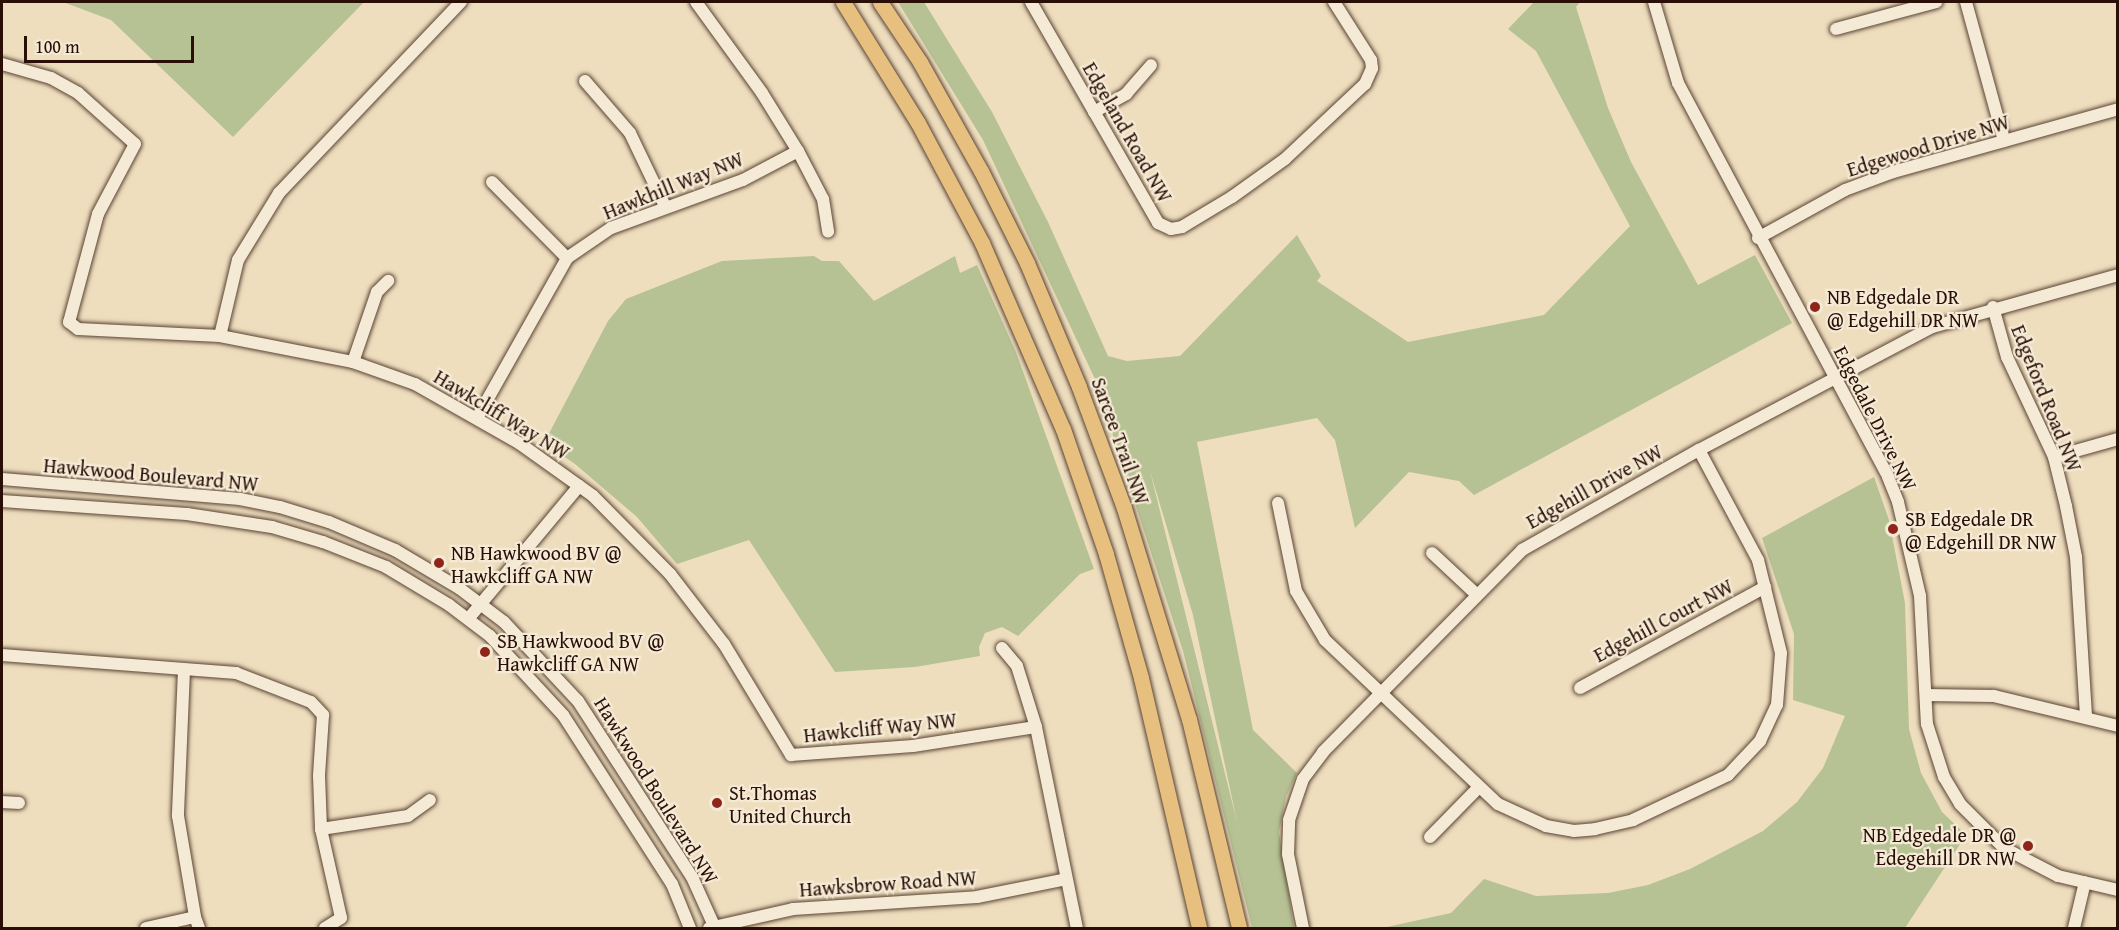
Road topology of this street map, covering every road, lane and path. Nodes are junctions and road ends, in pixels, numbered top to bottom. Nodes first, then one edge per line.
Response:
1 (461, 2) edge
2 (696, 2) edge
3 (843, 2) edge
4 (880, 2) edge
5 (1031, 2) edge
6 (1334, 2) edge
7 (1654, 2) edge
8 (1936, 2) edge
9 (1966, 2) edge
10 (1836, 29) dead end
11 (2, 64) edge
12 (1151, 65) dead end
13 (585, 81) dead end
14 (2118, 109) edge
15 (1094, 112) junction
16 (2004, 141) junction
17 (798, 151) junction
18 (492, 182) dead end
19 (665, 206) junction
20 (828, 232) dead end
21 (1758, 238) junction
22 (567, 258) junction
23 (2118, 275) edge
24 (388, 281) dead end
25 (1993, 307) junction
26 (220, 336) junction
27 (353, 362) junction
28 (1834, 378) junction
29 (477, 418) junction
30 (2118, 439) edge
31 (1699, 450) junction
32 (2054, 457) junction
33 (2, 479) edge
34 (579, 486) junction
35 (189, 495) junction
36 (2, 501) edge
37 (1278, 503) dead end
38 (187, 514) junction
39 (1432, 553) dead end
40 (1765, 587) junction
41 (1476, 594) junction
42 (481, 603) junction
43 (469, 618) junction
44 (1002, 648) dead end
45 (2, 656) edge
46 (184, 670) junction
47 (1580, 688) dead end
48 (1381, 694) junction
49 (1926, 695) junction
50 (2086, 718) junction
51 (2118, 726) edge
52 (1036, 727) junction
53 (1478, 788) junction
54 (430, 800) dead end
55 (2, 802) edge
56 (19, 803) dead end
57 (321, 829) junction
58 (1430, 837) dead end
59 (1066, 879) junction
60 (2085, 882) junction
61 (2118, 890) edge
62 (197, 923) edge
63 (146, 928) edge
64 (326, 928) edge
65 (690, 928) edge
66 (713, 928) edge
67 (1077, 928) edge
68 (1199, 928) edge
69 (1239, 928) edge
70 (1303, 928) edge
71 (2074, 928) edge

1 - 26 street
2 - 17 street
3 - 68 main road
4 - 69 main road, Sarcee Trail NW
5 - 15 street, Edgeland Road NW
6 - 15 street, Edgeland Road NW
7 - 21 street, Edgedale Drive NW
8 - 10 street
9 - 16 street
11 - 26 street, Hawkcliff Way NW
12 - 15 street
13 - 19 street
14 - 16 street, Edgewood Drive NW
16 - 21 street, Edgewood Drive NW
17 - 19 street, Hawkhill Way NW
17 - 20 street
18 - 22 street
19 - 22 street, Hawkhill Way NW
21 - 28 street, Edgedale Drive NW
22 - 29 street, Hawkhill Way NW
23 - 25 street, Edgehill Drive NW
24 - 27 street
25 - 28 street, Edgehill Drive NW
25 - 32 street, Edgeford Road NW
26 - 27 street, Hawkcliff Way NW
27 - 29 street, Hawkcliff Way NW
28 - 31 street, Edgehill Drive NW
28 - 49 street, Edgedale Drive NW
29 - 34 street, Hawkcliff Way NW
30 - 32 street
31 - 40 street
31 - 41 street, Edgehill Drive NW
32 - 50 street, Edgeford Road NW
33 - 35 street, Hawkwood Boulevard NW
34 - 42 street
34 - 52 street, Hawkcliff Way NW
35 - 38 street
35 - 42 street, Hawkwood Boulevard NW
36 - 38 street, Hawkwood Boulevard NW
37 - 48 street
38 - 43 street, Hawkwood Boulevard NW
39 - 41 street
40 - 47 street, Edgehill Court NW
40 - 53 street
41 - 48 street, Edgehill Drive NW
42 - 43 street
42 - 66 street, Hawkwood Boulevard NW
43 - 65 street, Hawkwood Boulevard NW
44 - 52 street
45 - 46 street
46 - 57 street
46 - 62 street
48 - 53 street
48 - 70 street, Edgehill Drive NW
49 - 50 street
49 - 60 street, Edgedale Drive NW
50 - 51 street
52 - 59 street
53 - 58 street
54 - 57 street
55 - 56 street
57 - 64 street
59 - 66 street, Hawksbrow Road NW
59 - 67 street
60 - 61 street, Edgedale Drive NW
60 - 71 street
62 - 63 street

